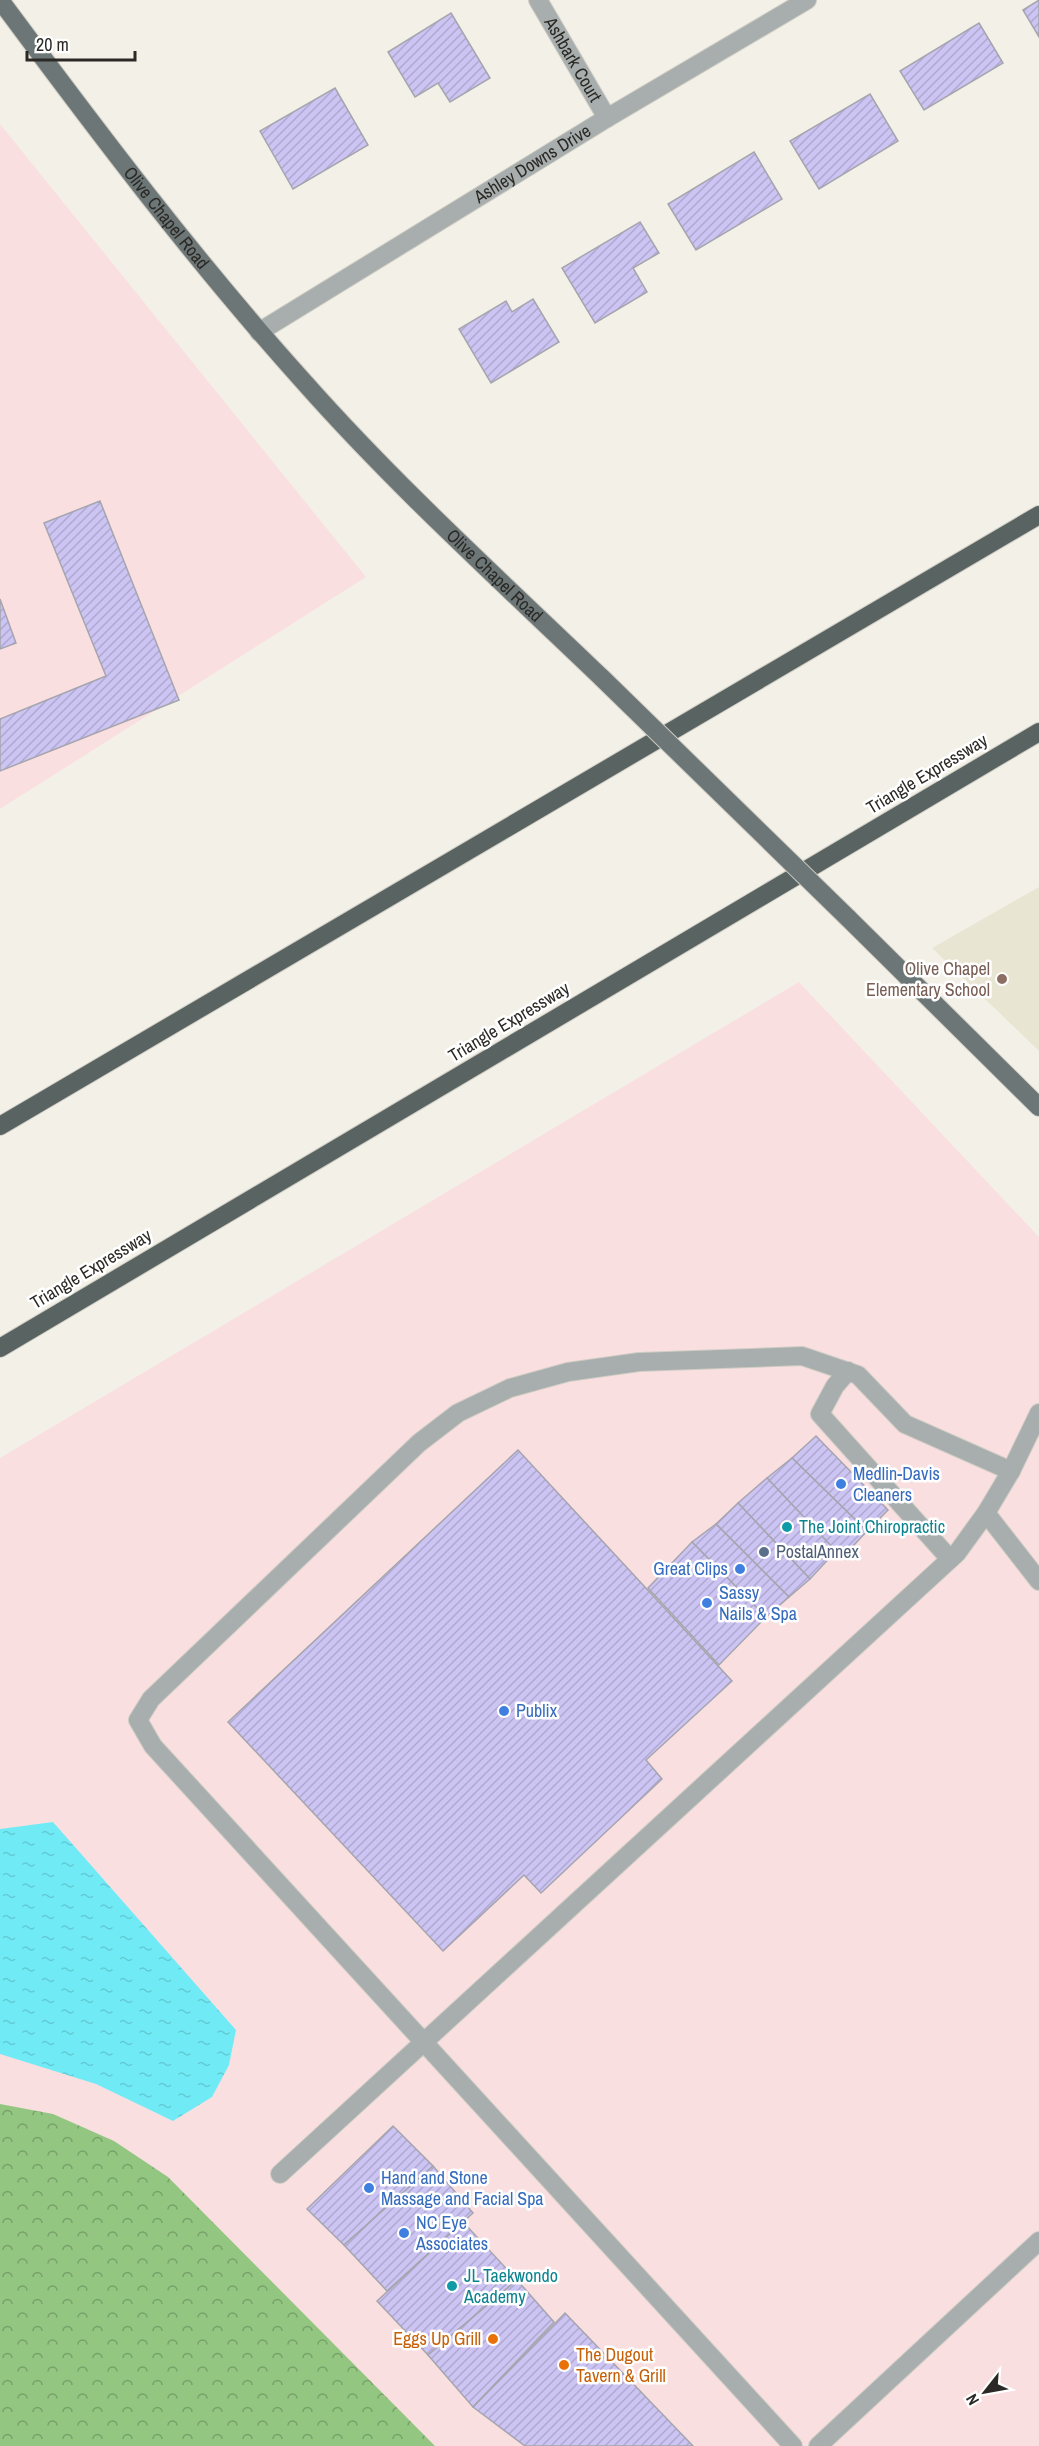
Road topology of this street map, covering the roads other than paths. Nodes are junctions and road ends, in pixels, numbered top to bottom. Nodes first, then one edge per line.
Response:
1 (0, 0) edge
2 (538, 0) edge
3 (807, 0) edge
4 (607, 118) junction
5 (259, 332) junction
6 (1039, 515) edge
7 (1039, 732) edge
8 (1039, 1107) edge
9 (0, 1126) edge
10 (0, 1348) edge
11 (848, 1371) junction
12 (1039, 1413) edge
13 (1011, 1471) junction
14 (986, 1513) junction
15 (950, 1559) junction
16 (1039, 1581) edge
17 (425, 2042) junction
18 (280, 2174) dead end
19 (1039, 2241) edge
20 (793, 2446) edge
21 (818, 2446) edge

1 - 5 main road, Olive Chapel Road
2 - 4 street, Ashbark Court
3 - 4 street, Ashley Downs Drive
4 - 5 street, Ashley Downs Drive
5 - 8 main road, Olive Chapel Road, bridge
6 - 9 highway
7 - 10 highway, Triangle Expressway
11 - 13 street
11 - 15 street
11 - 17 street
12 - 13 street
13 - 14 street
14 - 15 street
14 - 16 street
15 - 17 street
17 - 18 street
17 - 20 street
19 - 21 street

